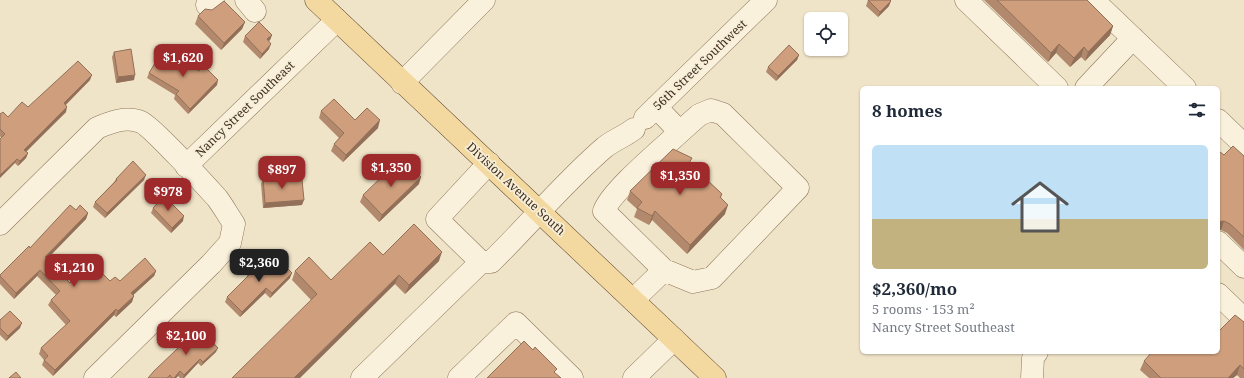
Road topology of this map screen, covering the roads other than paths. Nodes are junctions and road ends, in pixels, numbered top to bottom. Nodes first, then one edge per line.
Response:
1 (316, 0) edge
2 (484, 0) edge
3 (766, 0) edge
4 (966, 0) edge
5 (1094, 0) edge
6 (337, 20) junction
7 (1133, 38) junction
8 (402, 83) junction
9 (1055, 86) edge
10 (1088, 86) edge
11 (1183, 86) edge
12 (656, 107) junction
13 (1220, 126) edge
14 (680, 132) junction
15 (1244, 145) edge
16 (489, 163) junction
17 (186, 166) junction
18 (545, 216) junction
19 (0, 224) edge
20 (1220, 244) edge
21 (481, 262) junction
22 (1244, 267) edge
23 (664, 270) junction
24 (1220, 296) edge
25 (633, 300) junction
26 (1244, 319) edge
27 (674, 339) junction
28 (1036, 354) edge
29 (95, 378) edge
30 (362, 378) edge
31 (459, 378) edge
32 (572, 378) edge
33 (634, 378) edge
34 (715, 378) edge
35 (1032, 378) edge

1 - 6 main road, Division Avenue South
2 - 8 street
3 - 12 street, 56th Street Southwest
4 - 9 street
5 - 7 street
6 - 8 main road, Division Avenue South
6 - 17 street, Nancy Street Southeast
7 - 10 street
7 - 11 street
8 - 16 main road, Division Avenue South
12 - 14 street
12 - 18 street, 56th Street Southwest
13 - 15 street
14 - 23 street
14 - 23 street
16 - 18 main road, Division Avenue South
16 - 21 street
17 - 19 street
17 - 29 street, Nancy Street Southeast
18 - 21 street, 56th Street Southwest
18 - 25 main road, Division Avenue South
20 - 22 street
21 - 30 street
23 - 25 street
24 - 26 street
25 - 27 main road, Division Avenue South
27 - 33 street
27 - 34 main road, Division Avenue South
28 - 35 street
31 - 32 street

